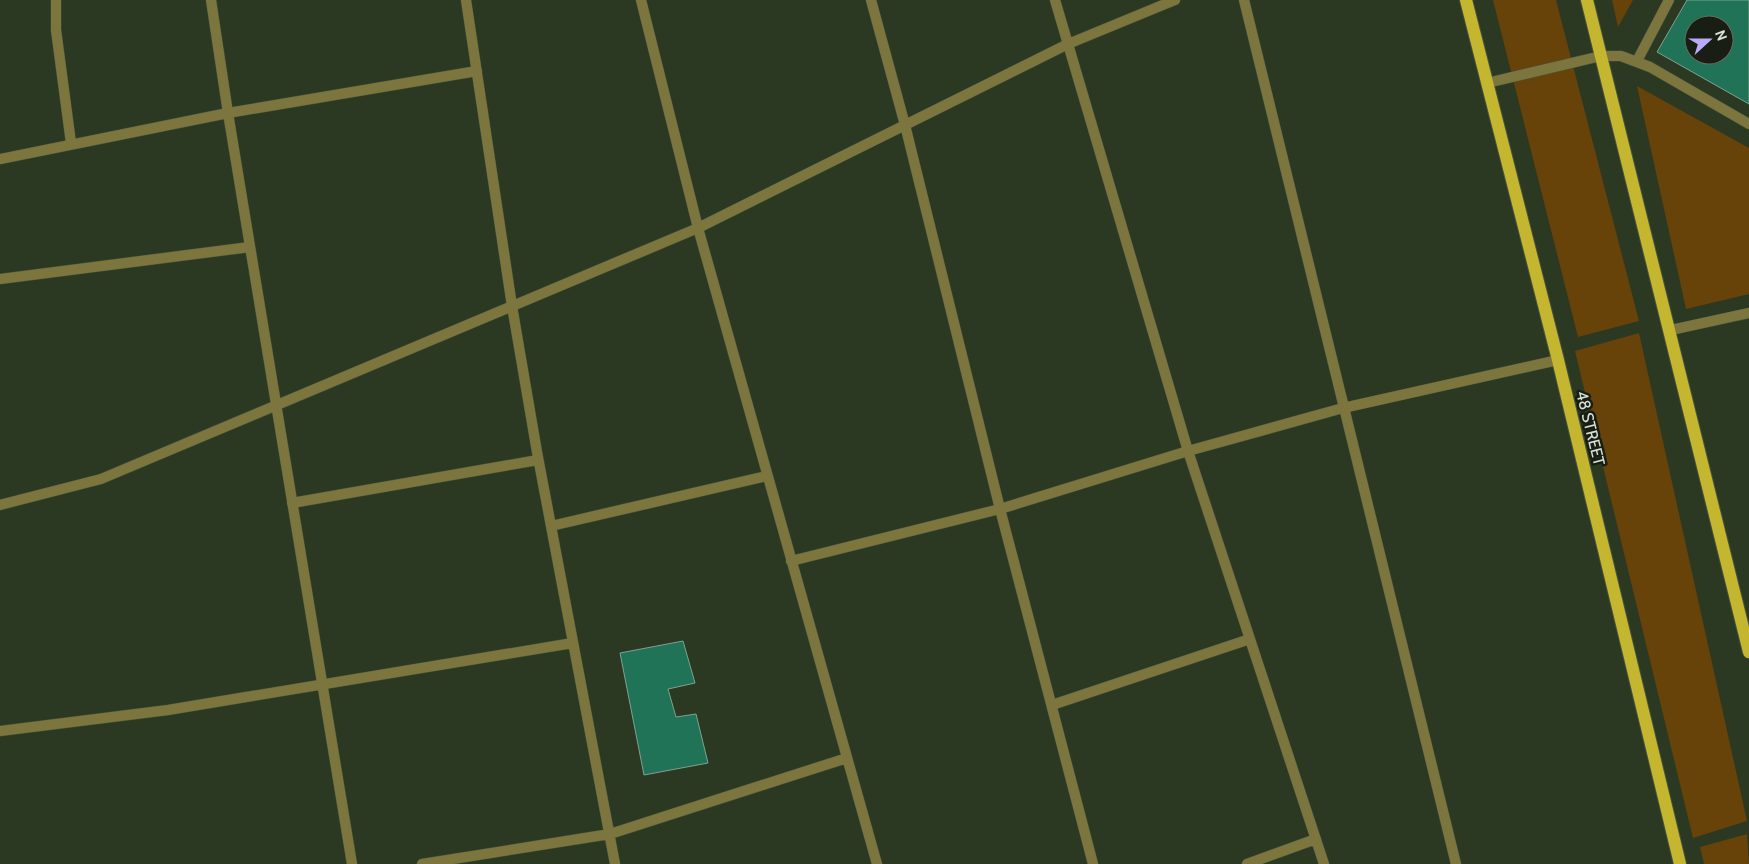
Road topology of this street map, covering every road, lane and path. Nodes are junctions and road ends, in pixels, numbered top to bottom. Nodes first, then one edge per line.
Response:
1 (56, 0) edge
2 (211, 0) edge
3 (466, 0) edge
4 (641, 0) edge
5 (872, 0) edge
6 (1055, 0) edge
7 (1175, 0) edge
8 (1244, 0) edge
9 (1466, 0) edge
10 (1587, 0) edge
11 (1669, 0) edge
12 (1068, 44) junction
13 (1601, 56) junction
14 (1637, 61) junction
15 (477, 70) junction
16 (1487, 83) junction
17 (228, 113) junction
18 (1749, 124) edge
19 (905, 125) junction
20 (71, 143) junction
21 (0, 159) edge
22 (698, 228) junction
23 (250, 247) junction
24 (0, 279) edge
25 (512, 306) junction
26 (1749, 313) edge
27 (1671, 330) junction
28 (1558, 360) junction
29 (276, 406) junction
30 (1343, 408) junction
31 (1188, 451) junction
32 (538, 460) junction
33 (767, 476) junction
34 (292, 503) junction
35 (0, 505) edge
36 (1000, 509) junction
37 (551, 526) junction
38 (791, 561) junction
39 (1250, 639) junction
40 (573, 643) junction
41 (1749, 652) edge
42 (322, 684) junction
43 (1052, 705) junction
44 (0, 731) edge
45 (847, 758) junction
46 (610, 834) junction
47 (1316, 839) junction
48 (352, 864) edge
49 (422, 864) edge
50 (615, 864) edge
51 (878, 864) edge
52 (1093, 864) edge
53 (1247, 864) edge
54 (1324, 864) edge
55 (1456, 864) edge
56 (1680, 864) edge

1 - 20 street
2 - 17 street
3 - 15 street
4 - 22 street
5 - 19 street
6 - 12 street
7 - 12 street
8 - 30 street
9 - 16 main road, 48 STREET
10 - 13 main road
11 - 14 street
12 - 19 street
12 - 31 street
13 - 14 street
13 - 16 street
13 - 27 main road
14 - 18 street
15 - 17 street
15 - 25 street
16 - 28 main road, 48 STREET
17 - 20 street
17 - 23 street
19 - 22 street
19 - 36 street
20 - 21 street
22 - 25 street
22 - 33 street
23 - 24 street
23 - 29 street
25 - 29 street
25 - 32 street
26 - 27 street
27 - 41 main road
28 - 30 street
28 - 56 main road, 48 STREET
29 - 34 street
29 - 35 street
30 - 31 street
30 - 55 street
31 - 36 street
31 - 39 street
32 - 34 street
32 - 37 street
33 - 37 street
33 - 38 street
34 - 42 street
36 - 38 street
36 - 43 street
37 - 40 street
38 - 45 street
39 - 43 street
39 - 47 street
40 - 42 street
40 - 46 street
42 - 44 street
42 - 48 street
43 - 52 street
45 - 46 street
45 - 51 street
46 - 49 street
46 - 50 street
47 - 53 street
47 - 54 street

